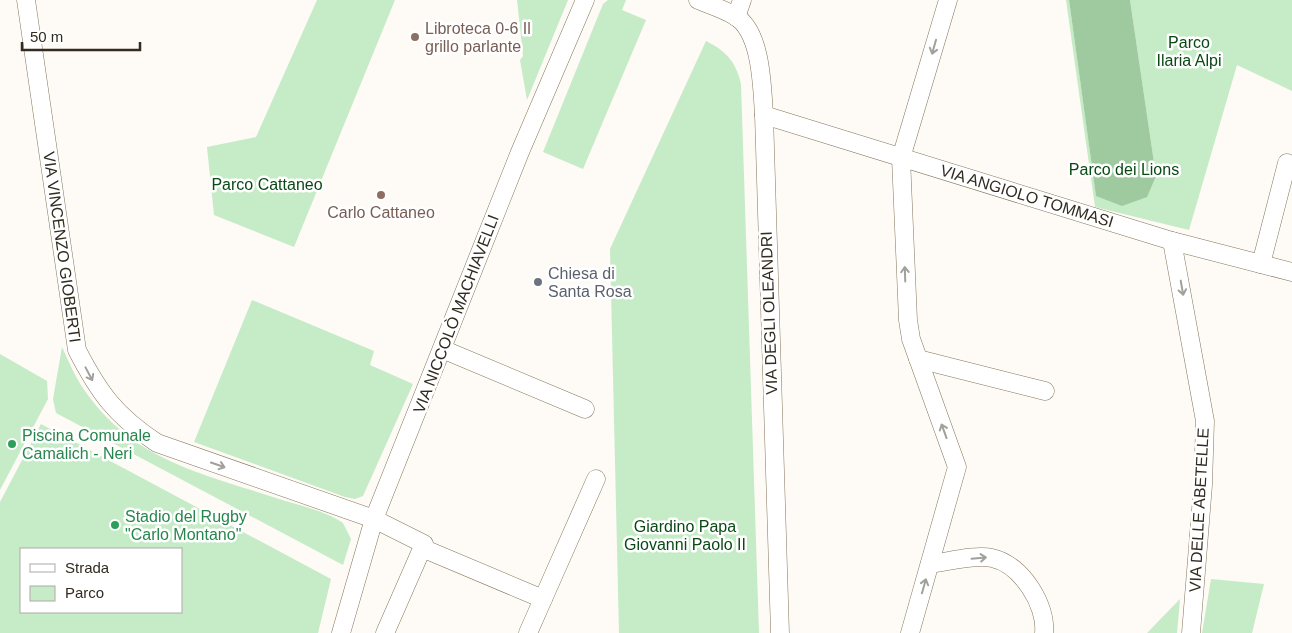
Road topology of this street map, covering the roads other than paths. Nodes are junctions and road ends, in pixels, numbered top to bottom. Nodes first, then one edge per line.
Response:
1 (26, 0) edge
2 (585, 0) edge
3 (698, 0) edge
4 (948, 0) edge
5 (739, 8) edge
6 (764, 115) junction
7 (901, 158) junction
8 (1287, 163) dead end
9 (1172, 241) junction
10 (1261, 264) junction
11 (1292, 272) edge
12 (442, 349) junction
13 (918, 359) junction
14 (1045, 391) dead end
15 (585, 409) dead end
16 (596, 479) dead end
17 (374, 519) junction
18 (422, 548) junction
19 (930, 564) junction
20 (543, 599) junction
21 (341, 633) edge
22 (385, 633) edge
23 (528, 633) edge
24 (780, 633) edge
25 (910, 633) edge
26 (1044, 633) edge
27 (1191, 633) edge

1 -> 17 street, VIA VINCENZO GIOBERTI
2 - 12 street, VIA NICCOLÒ MACHIAVELLI
3 - 5 street
4 -> 7 street
5 - 6 street, VIA DEGLI OLEANDRI
6 - 7 street, VIA ANGIOLO TOMMASI
6 - 24 street, VIA DEGLI OLEANDRI
7 - 9 street, VIA ANGIOLO TOMMASI
13 -> 7 street
8 - 10 street
9 - 10 street, VIA ANGIOLO TOMMASI
9 -> 27 street, VIA DELLE ABETELLE
10 - 11 street, VIA ANGIOLO TOMMASI
12 - 15 street
12 - 17 street, VIA NICCOLÒ MACHIAVELLI
13 - 14 street
19 -> 13 street
16 - 20 street
17 - 18 street, VIA VINCENZO GIOBERTI
17 - 21 street, VIA NICCOLÒ MACHIAVELLI
18 - 20 street
18 - 22 street
25 -> 19 street
19 -> 26 street
20 - 23 street

